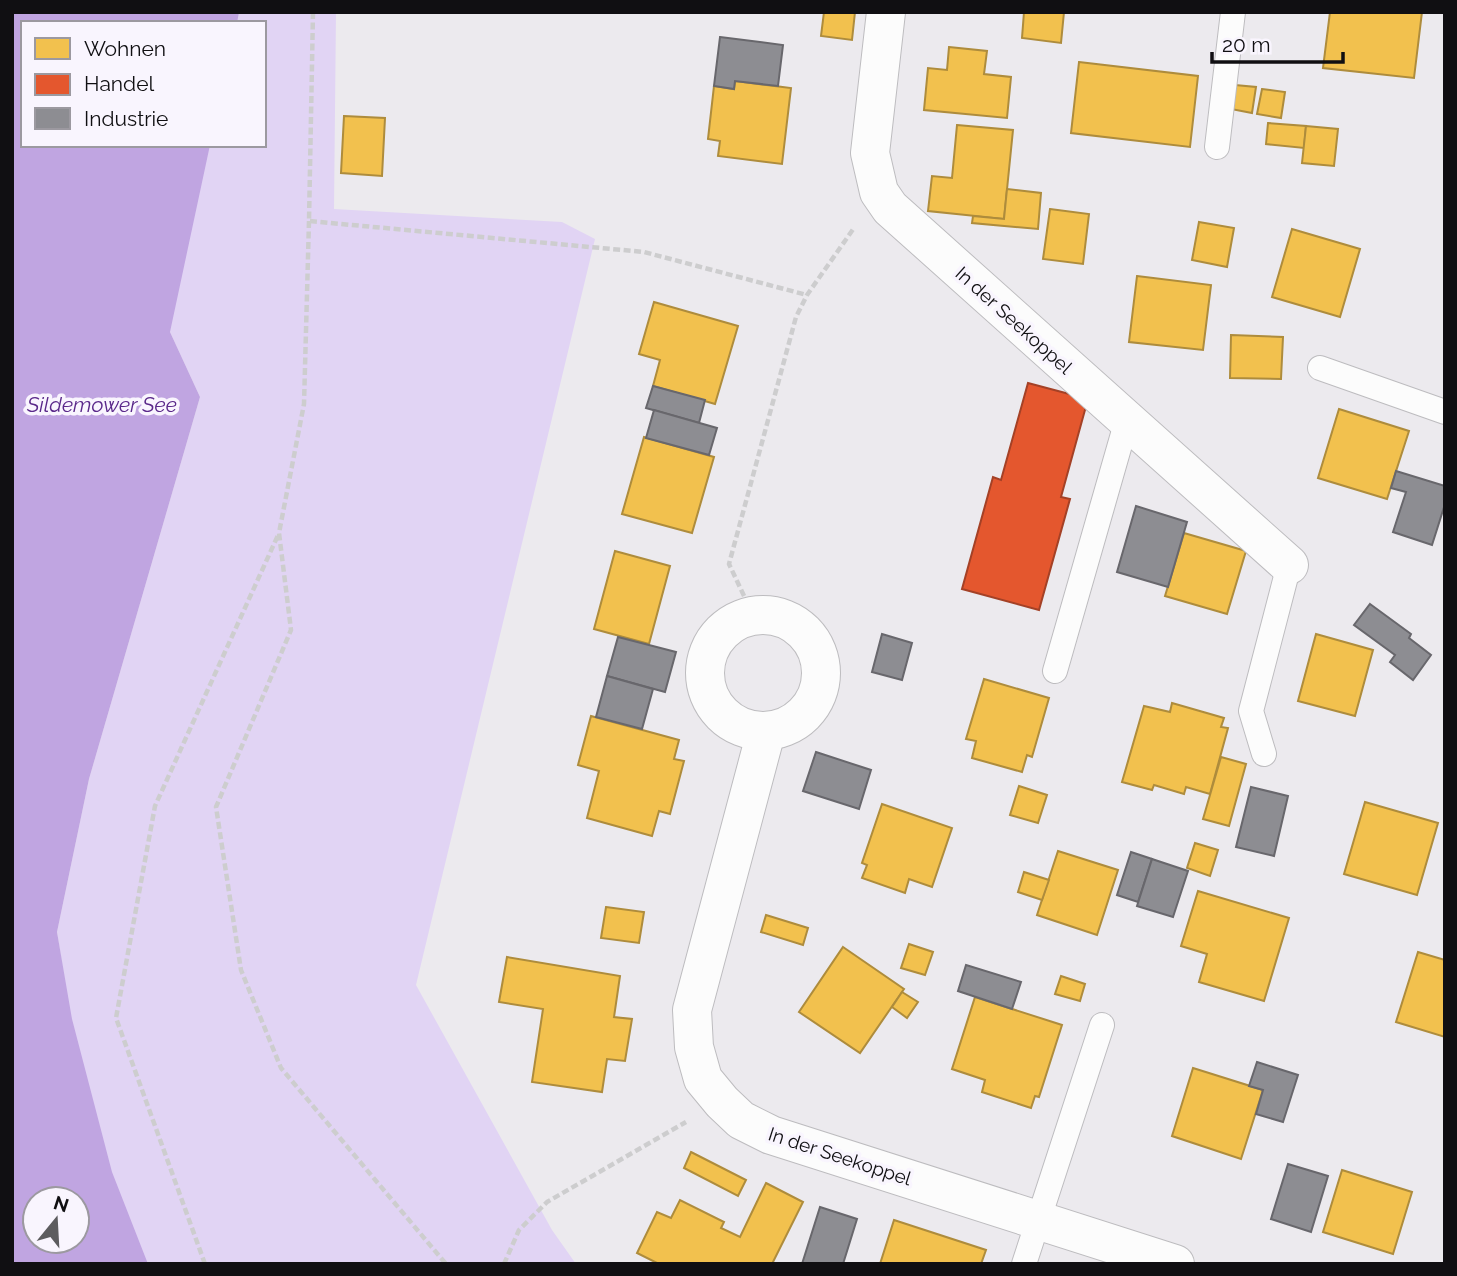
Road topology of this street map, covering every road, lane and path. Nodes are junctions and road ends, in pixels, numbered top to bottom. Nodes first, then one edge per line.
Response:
1 (313, 12) edge
2 (886, 12) edge
3 (1233, 12) edge
4 (1217, 147) dead end
5 (879, 192) junction
6 (309, 221) junction
7 (807, 295) junction
8 (1320, 368) dead end
9 (1445, 412) edge
10 (1127, 420) junction
11 (279, 533) junction
12 (1289, 565) joint
13 (753, 615) junction
14 (1055, 671) dead end
15 (766, 732) junction
16 (1265, 754) dead end
17 (1102, 1025) dead end
18 (722, 1102) junction
19 (1039, 1220) junction
20 (205, 1264) edge
21 (446, 1264) edge
22 (504, 1264) edge
23 (1024, 1264) edge
24 (1175, 1264) edge

1 - 6 path
2 - 5 street, In der Seekoppel
3 - 4 lane
5 - 7 path
5 - 10 street, In der Seekoppel
6 - 7 path
6 - 11 path
7 - 13 path
8 - 9 lane
10 - 12 street, In der Seekoppel
10 - 14 lane
11 - 20 path
11 - 21 path
12 - 16 lane
13 - 15 street
13 - 15 street
15 - 18 street, In der Seekoppel
17 - 19 lane
18 - 19 street, In der Seekoppel
18 - 22 path
19 - 23 lane
19 - 24 street, In der Seekoppel

